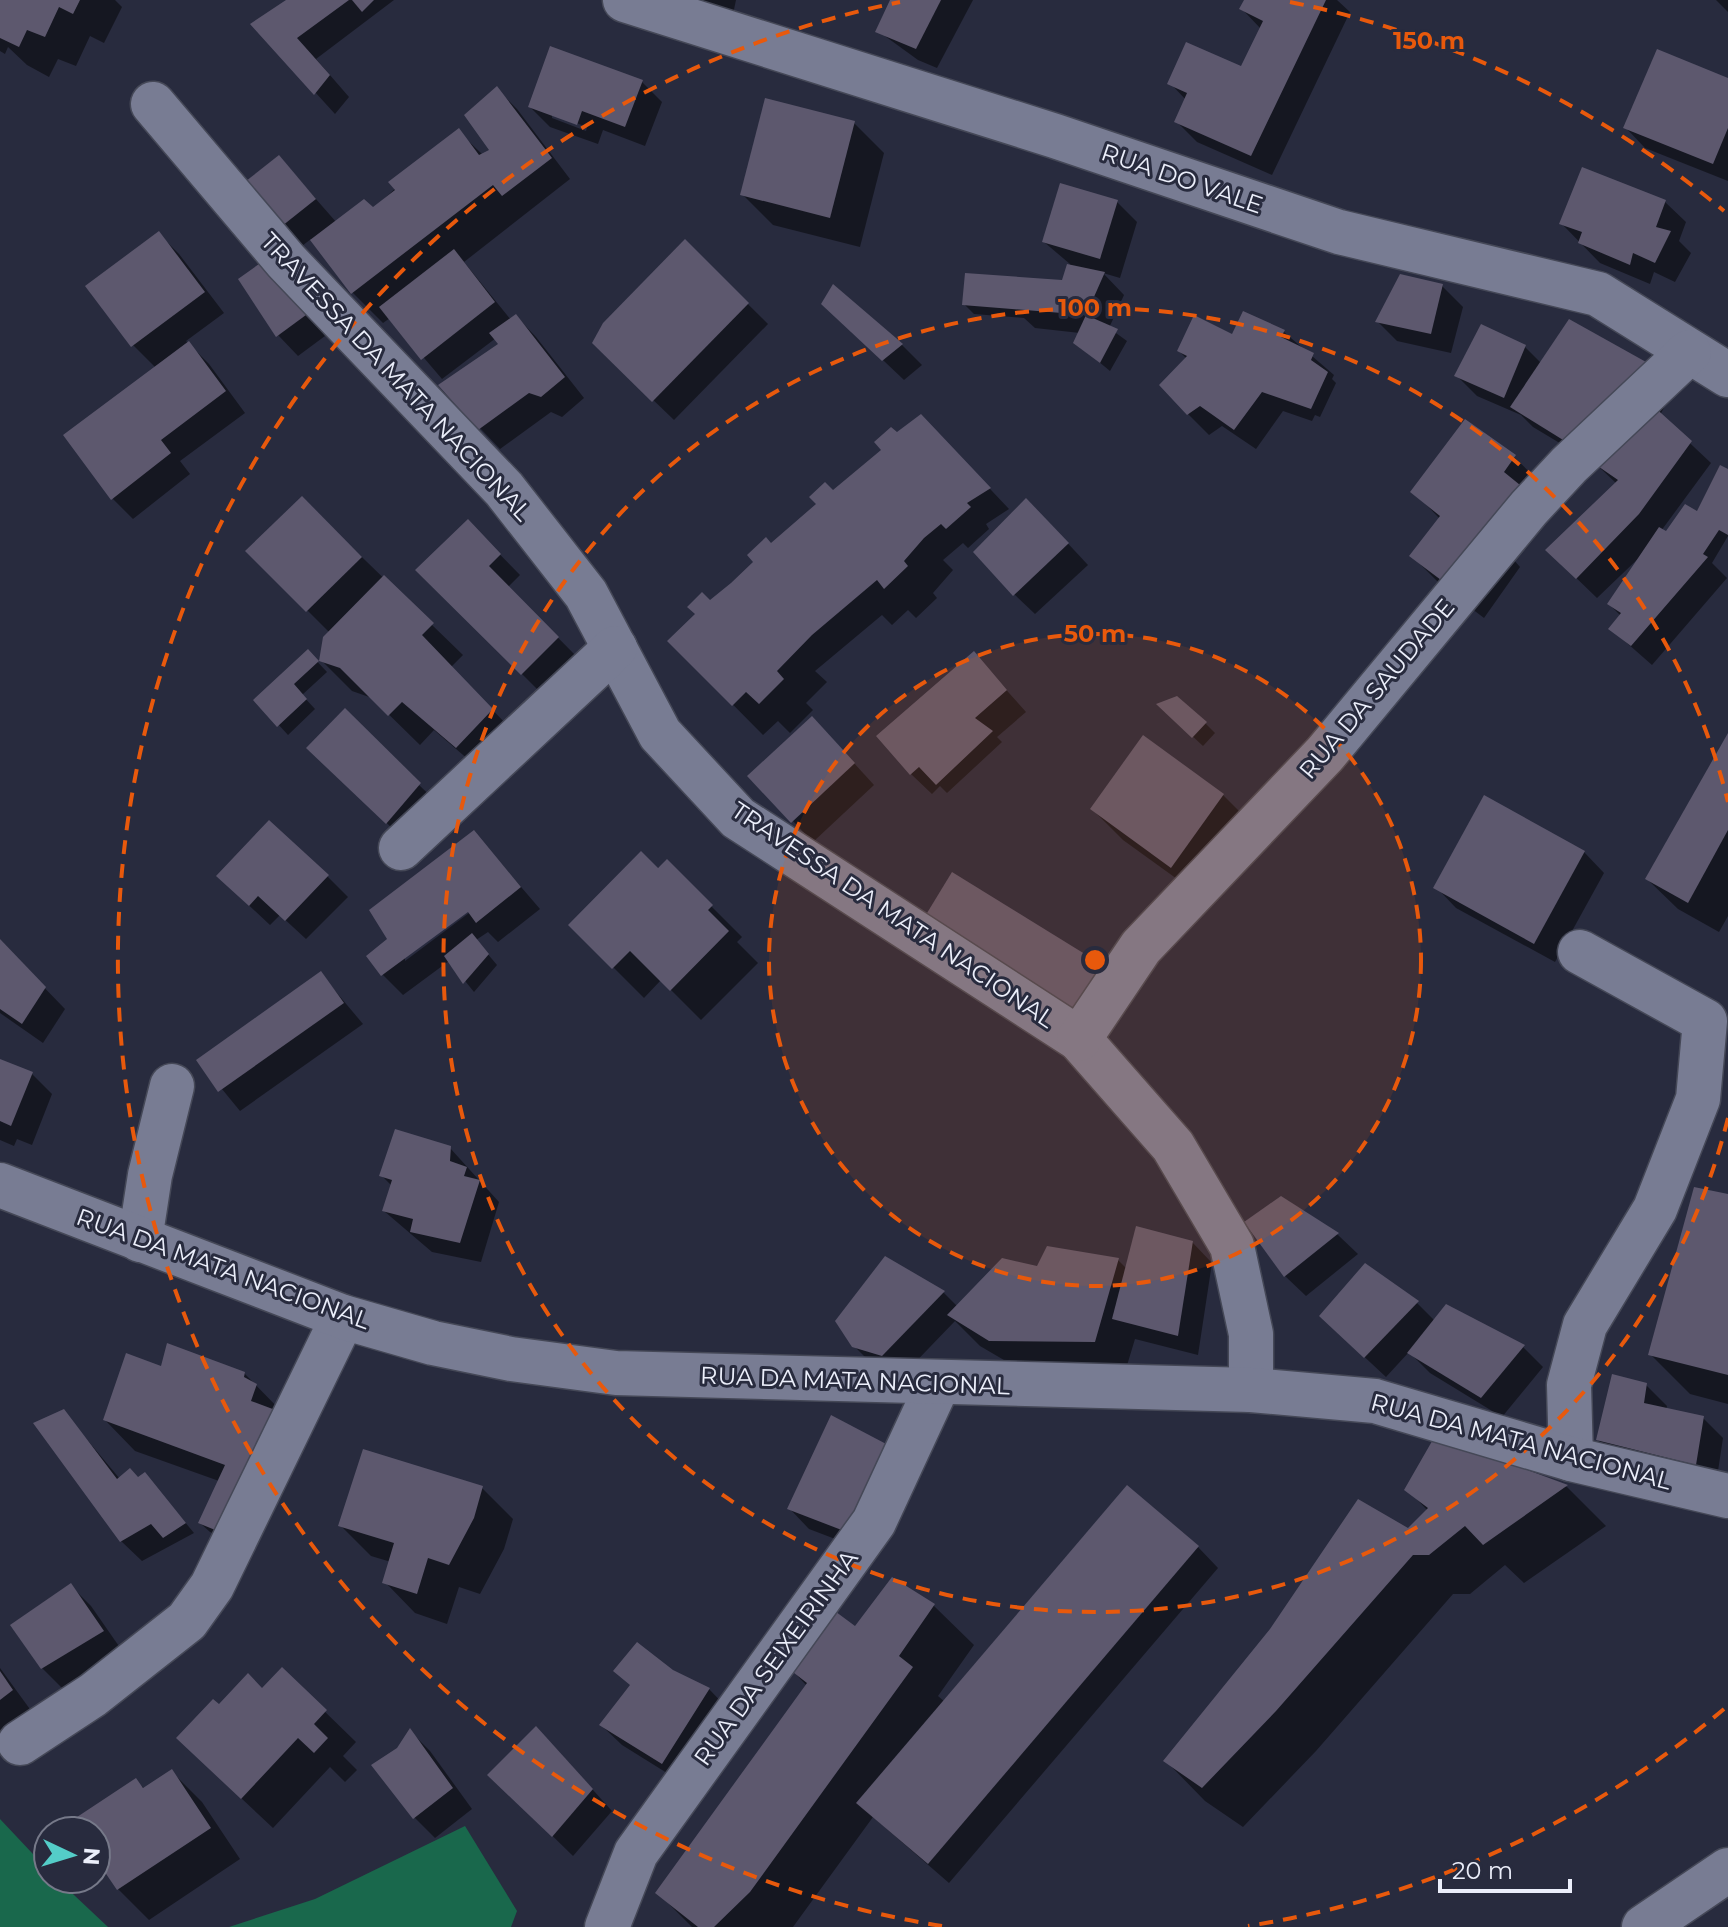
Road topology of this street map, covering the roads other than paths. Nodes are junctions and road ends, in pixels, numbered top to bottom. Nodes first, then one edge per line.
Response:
1 (625, 0) edge
2 (153, 104) dead end
3 (1689, 352) junction
4 (1728, 375) edge
5 (615, 648) junction
6 (401, 848) dead end
7 (1580, 952) dead end
8 (1079, 1039) junction
9 (172, 1086) dead end
10 (0, 1185) edge
11 (140, 1240) junction
12 (343, 1317) junction
13 (938, 1384) junction
14 (1251, 1390) junction
15 (1571, 1459) junction
16 (1728, 1496) edge
17 (20, 1743) dead end
18 (1728, 1870) edge
19 (607, 1927) edge
20 (1644, 1927) edge

1 - 3 street, RUA DO VALE
2 - 5 street, TRAVESSA DA MATA NACIONAL
3 - 4 street, RUA DO VALE
3 - 8 street, RUA DA SAUDADE
5 - 6 street
5 - 8 street, TRAVESSA DA MATA NACIONAL
7 - 15 street
8 - 14 street, TRAVESSA DA MATA NACIONAL
9 - 11 street
10 - 11 street, RUA DA MATA NACIONAL
11 - 12 street, RUA DA MATA NACIONAL
12 - 13 street, RUA DA MATA NACIONAL
12 - 17 street
13 - 14 street, RUA DA MATA NACIONAL
13 - 19 street, RUA DA SEIXEIRINHA
14 - 15 street, RUA DA MATA NACIONAL
15 - 16 street, RUA DA MATA NACIONAL
18 - 20 street

